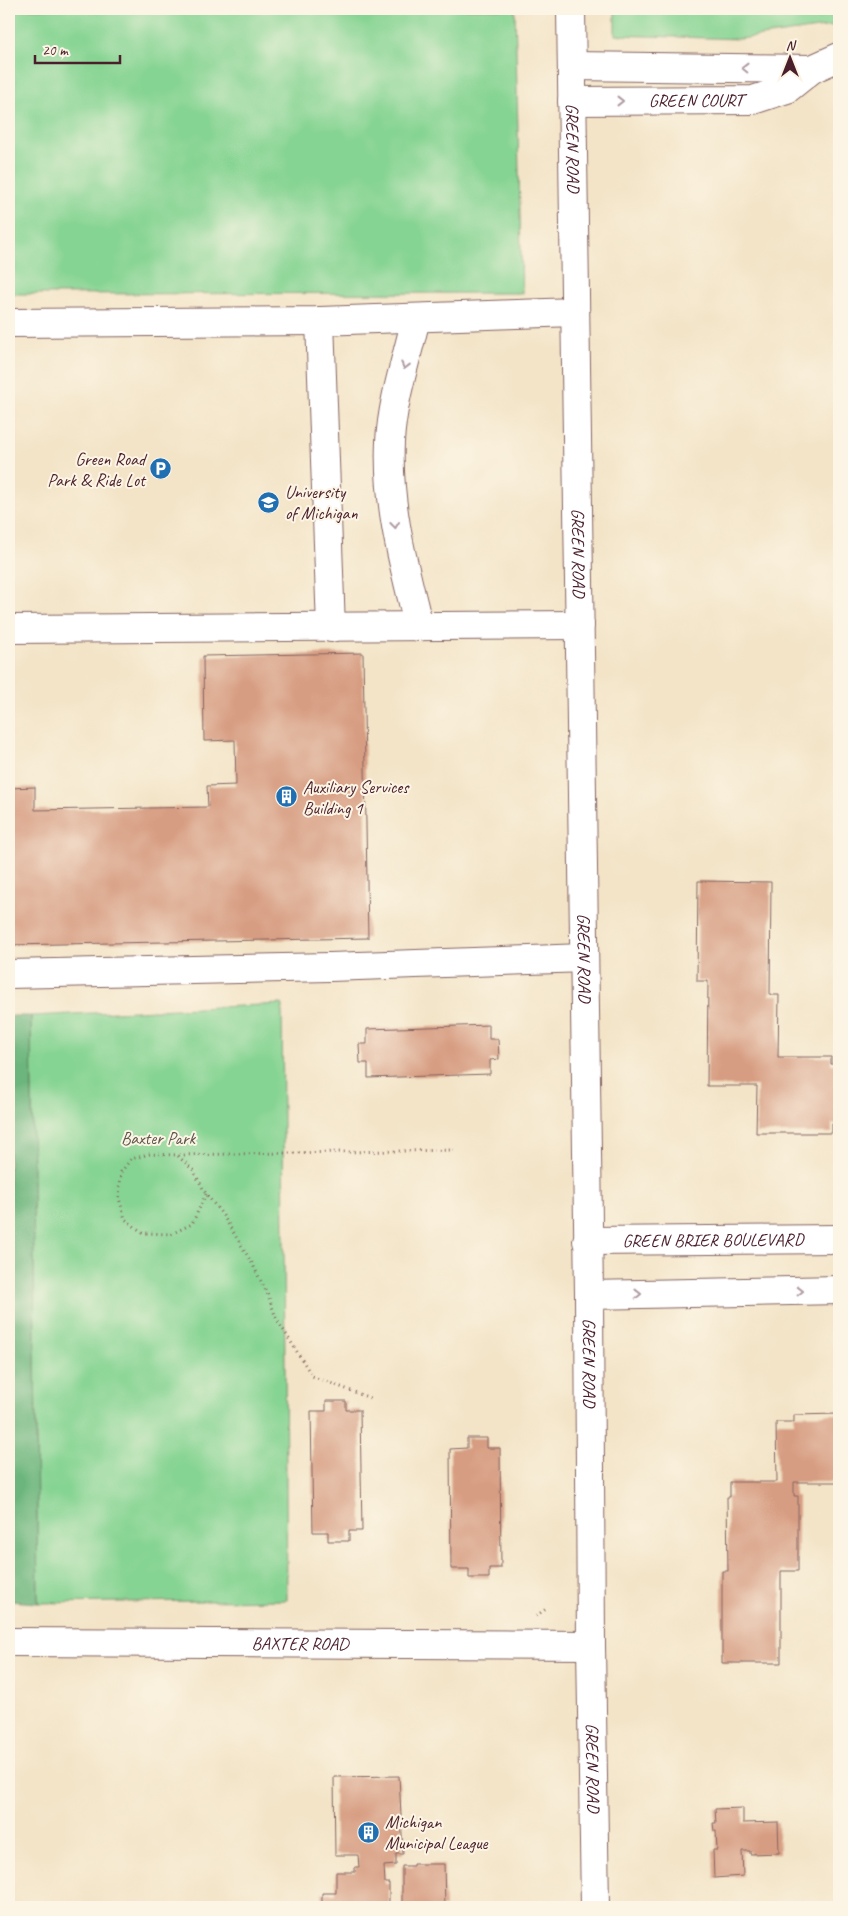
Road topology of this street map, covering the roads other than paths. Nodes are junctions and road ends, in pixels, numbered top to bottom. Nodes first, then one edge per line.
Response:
1 (571, 9) edge
2 (839, 57) edge
3 (572, 66) junction
4 (812, 69) junction
5 (572, 101) junction
6 (575, 312) junction
7 (416, 318) junction
8 (320, 321) junction
9 (9, 323) edge
10 (580, 625) junction
11 (419, 627) junction
12 (331, 628) junction
13 (9, 629) edge
14 (584, 958) junction
15 (9, 974) edge
16 (839, 1238) edge
17 (587, 1241) junction
18 (839, 1290) edge
19 (589, 1295) junction
20 (9, 1642) edge
21 (591, 1645) junction
22 (595, 1907) edge

1 - 3 street, GREEN ROAD
2 - 4 street, GREEN COURT
4 -> 3 street, GREEN COURT
3 - 5 street, GREEN ROAD
5 -> 4 street, GREEN COURT
5 - 6 street, GREEN ROAD
6 - 7 street
6 - 10 street, GREEN ROAD
7 - 8 street
7 -> 11 street
8 - 9 street
8 - 12 street
10 - 11 street
10 - 14 street, GREEN ROAD
11 - 12 street
12 - 13 street
14 - 15 street
14 - 17 street, GREEN ROAD
16 - 17 street, GREEN BRIER BOULEVARD
17 - 19 street, GREEN ROAD
19 -> 18 street
19 - 21 street, GREEN ROAD
20 - 21 street, BAXTER ROAD
21 - 22 street, GREEN ROAD

